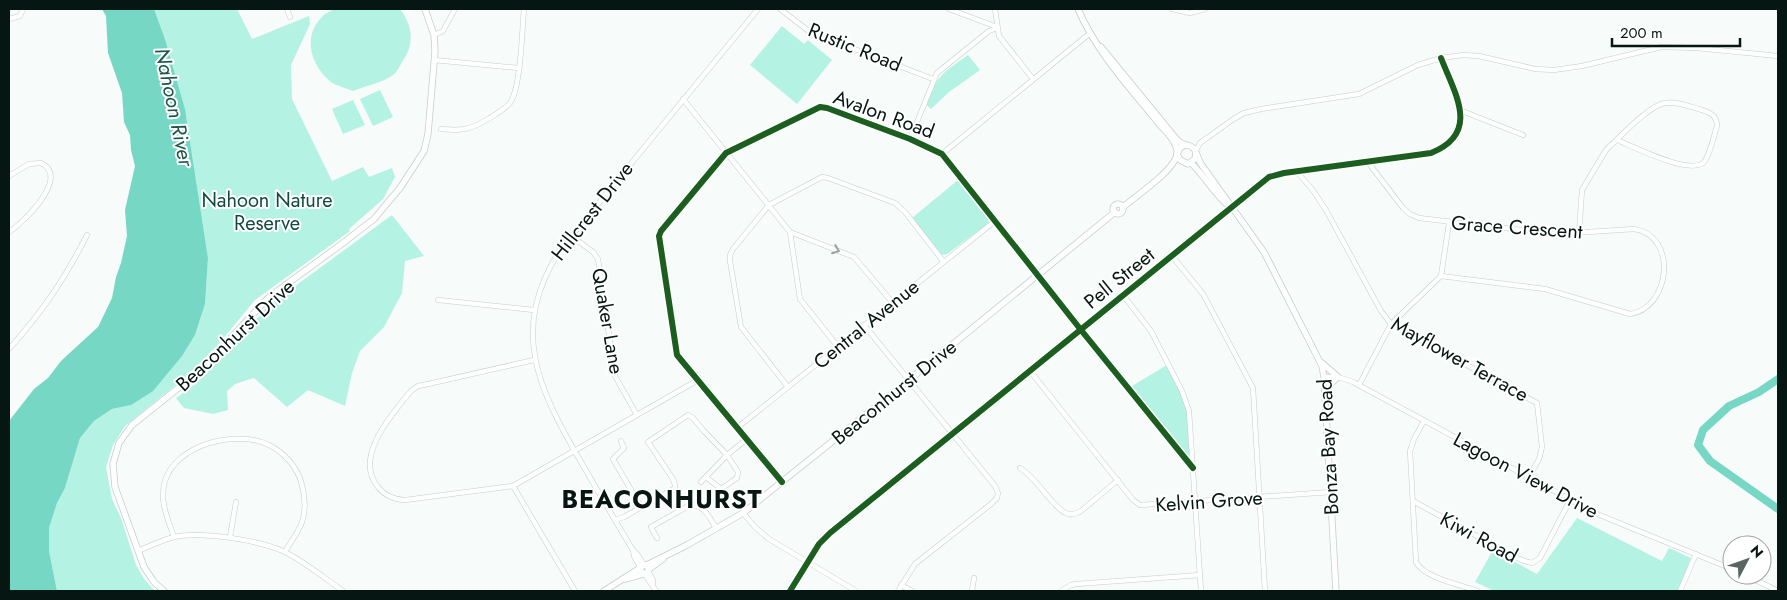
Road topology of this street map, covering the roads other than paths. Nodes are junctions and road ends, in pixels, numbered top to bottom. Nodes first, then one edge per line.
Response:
1 (24, 9) edge
2 (287, 9) edge
3 (425, 9) edge
4 (454, 9) edge
5 (524, 9) edge
6 (758, 9) edge
7 (780, 9) edge
8 (949, 9) edge
9 (995, 9) edge
10 (1078, 9) edge
11 (1172, 9) edge
12 (1205, 9) edge
13 (290, 17) dead end
14 (9, 19) edge
15 (997, 28) junction
16 (1089, 34) junction
17 (434, 35) junction
18 (1778, 56) edge
19 (1441, 58) junction
20 (434, 60) junction
21 (519, 68) junction
22 (933, 79) junction
23 (1033, 79) junction
24 (683, 99) junction
25 (1462, 111) junction
26 (441, 129) dead end
27 (1523, 135) dead end
28 (910, 139) junction
29 (1617, 140) junction
30 (1200, 143) junction
31 (1187, 145) junction
32 (726, 152) junction
33 (1196, 152) junction
34 (942, 154) junction
35 (1177, 154) junction
36 (1367, 161) junction
37 (1188, 163) junction
38 (1167, 170) junction
39 (1296, 171) junction
40 (9, 176) edge
41 (769, 206) junction
42 (1231, 208) junction
43 (995, 221) junction
44 (1449, 223) junction
45 (9, 232) edge
46 (790, 232) junction
47 (1579, 233) junction
48 (87, 234) dead end
49 (570, 235) junction
50 (1172, 256) junction
51 (943, 261) junction
52 (1038, 276) junction
53 (1441, 276) junction
54 (1123, 295) junction
55 (438, 300) dead end
56 (892, 302) junction
57 (534, 310) junction
58 (1390, 324) junction
59 (864, 325) junction
60 (1081, 330) junction
61 (838, 347) junction
62 (9, 349) edge
63 (534, 360) junction
64 (1320, 362) junction
65 (1030, 372) junction
66 (1324, 377) junction
67 (1338, 377) junction
68 (698, 380) junction
69 (910, 380) junction
70 (1359, 385) junction
71 (788, 387) junction
72 (1325, 392) junction
73 (637, 415) junction
74 (1424, 421) junction
75 (738, 427) junction
76 (953, 434) junction
77 (747, 439) junction
78 (621, 440) dead end
79 (574, 450) junction
80 (727, 455) junction
81 (1020, 468) dead end
82 (1193, 468) junction
83 (706, 477) junction
84 (1529, 477) junction
85 (1118, 480) junction
86 (701, 482) dead end
87 (782, 482) junction
88 (513, 486) junction
89 (1330, 492) junction
90 (1259, 498) junction
91 (1570, 500) junction
92 (1413, 501) junction
93 (236, 502) dead end
94 (1196, 502) junction
95 (641, 507) junction
96 (743, 512) junction
97 (615, 520) junction
98 (716, 528) junction
99 (174, 537) junction
100 (230, 538) junction
101 (657, 538) dead end
102 (138, 551) junction
103 (284, 552) junction
104 (1696, 554) junction
105 (807, 562) junction
106 (1722, 565) edge
107 (644, 569) junction
108 (1200, 575) junction
109 (974, 578) dead end
110 (901, 585) junction
111 (1766, 585) edge
112 (164, 591) edge
113 (343, 591) edge
114 (575, 591) edge
115 (604, 591) edge
116 (656, 591) edge
117 (790, 591) edge
118 (856, 591) edge
119 (898, 591) edge
120 (912, 591) edge
121 (972, 591) edge
122 (1061, 591) edge
123 (1201, 591) edge
124 (1265, 591) edge
125 (1336, 591) edge
126 (1478, 591) edge
127 (1680, 591) edge
128 (1778, 591) edge

1 - 14 street
2 - 13 street
3 - 17 street, Beaconhurst Drive
4 - 17 street
5 - 21 street
6 - 24 street, Hillcrest Drive
7 - 22 street, Rustic Road
8 - 15 street
9 - 15 street
10 - 16 street
11 - 12 street
15 - 22 street
15 - 23 street
16 - 23 street
16 - 31 street
16 - 35 street
17 - 20 street, Beaconhurst Drive
18 - 19 street
19 - 25 street
19 - 30 street
20 - 21 street
20 - 102 street, Beaconhurst Drive
21 - 26 street
22 - 28 street
23 - 34 street
24 - 32 street
24 - 49 street, Hillcrest Drive
25 - 27 street
25 - 36 street, Pell Street
28 - 32 street, Avalon Road
28 - 34 street, Avalon Road
29 - 29 street
29 - 47 street
30 - 31 street
30 - 33 street
31 - 33 street
31 - 35 street
32 - 41 street
32 - 68 street, Avalon Road
33 - 37 street
33 - 42 street, Bonza Bay Road
34 - 43 street, Avalon Road
35 - 37 street
35 - 38 street
36 - 39 street, Pell Street
36 - 44 street, Grace Crescent
37 - 38 street
37 - 42 street, Bonza Bay Road
38 - 52 street, Beaconhurst Drive
39 - 42 street, Pell Street
39 - 58 street, Mayflower Terrace
40 - 45 street
41 - 46 street
41 - 51 street
41 - 71 street
42 - 50 street, Pell Street
42 - 64 street, Bonza Bay Road
43 - 51 street, Central Avenue
43 - 52 street, Avalon Road
44 - 47 street, Grace Crescent
44 - 53 street
46 -> 56 street
46 - 61 street
47 - 53 street, Grace Crescent
48 - 62 street
49 - 57 street, Hillcrest Drive
49 - 73 street, Quaker Lane
50 - 54 street, Pell Street
50 - 90 street
51 - 56 street, Central Avenue
52 - 60 street, Avalon Road
52 - 69 street, Beaconhurst Drive
53 - 58 street
54 - 60 street, Pell Street
54 - 82 street
55 - 57 street
56 - 59 street, Central Avenue
57 - 63 street, Hillcrest Drive
58 - 70 street
58 - 84 street, Mayflower Terrace
59 - 61 street, Central Avenue
59 - 69 street
60 - 65 street, Pell Street
60 - 82 street, Avalon Road
61 - 71 street, Central Avenue
63 - 79 street, Hillcrest Drive
63 - 88 street
64 - 66 street, Bonza Bay Road
64 - 67 street
65 - 76 street, Pell Street
65 - 85 street, Kelvin Grove
66 - 67 street, Lagoon View Drive
66 - 72 street, Bonza Bay Road
67 - 70 street, Lagoon View Drive
67 - 72 street
68 - 73 street
68 - 75 street, Avalon Road
69 - 76 street
69 - 87 street, Beaconhurst Drive
70 - 74 street, Lagoon View Drive
71 - 75 street, Central Avenue
72 - 89 street, Bonza Bay Road
73 - 79 street
74 - 84 street, Lagoon View Drive
74 - 92 street
75 - 77 street, Avalon Road
76 - 105 street, Pell Street
76 - 110 street
77 - 80 street
77 - 87 street, Avalon Road
78 - 95 street
79 - 88 street
79 - 97 street, Hillcrest Drive
80 - 83 street
80 - 83 street
80 - 95 street
81 - 85 street
82 - 94 street
83 - 86 street
84 - 91 street, Lagoon View Drive
85 - 94 street, Kelvin Grove
87 - 96 street, Beaconhurst Drive
88 - 114 street
89 - 90 street, Kelvin Grove
89 - 125 street, Bonza Bay Road
90 - 94 street, Kelvin Grove
90 - 124 street
91 - 92 street, Kiwi Road
91 - 104 street, Lagoon View Drive
92 - 126 street
93 - 100 street
94 - 108 street
95 - 97 street
96 - 98 street, Beaconhurst Drive
96 - 105 street
97 - 107 street, Hillcrest Drive
98 - 101 street
98 - 107 street, Beaconhurst Drive
99 - 100 street
99 - 102 street
99 - 103 street
100 - 103 street
102 - 112 street, Beaconhurst Drive
103 - 113 street
104 - 106 street, Lagoon View Drive
104 - 127 street
105 - 117 street, Pell Street
105 - 118 street
107 - 115 street, Beaconhurst Drive
107 - 116 street, Hillcrest Drive
108 - 122 street
108 - 123 street
109 - 121 street
110 - 119 street
110 - 120 street
111 - 128 street

